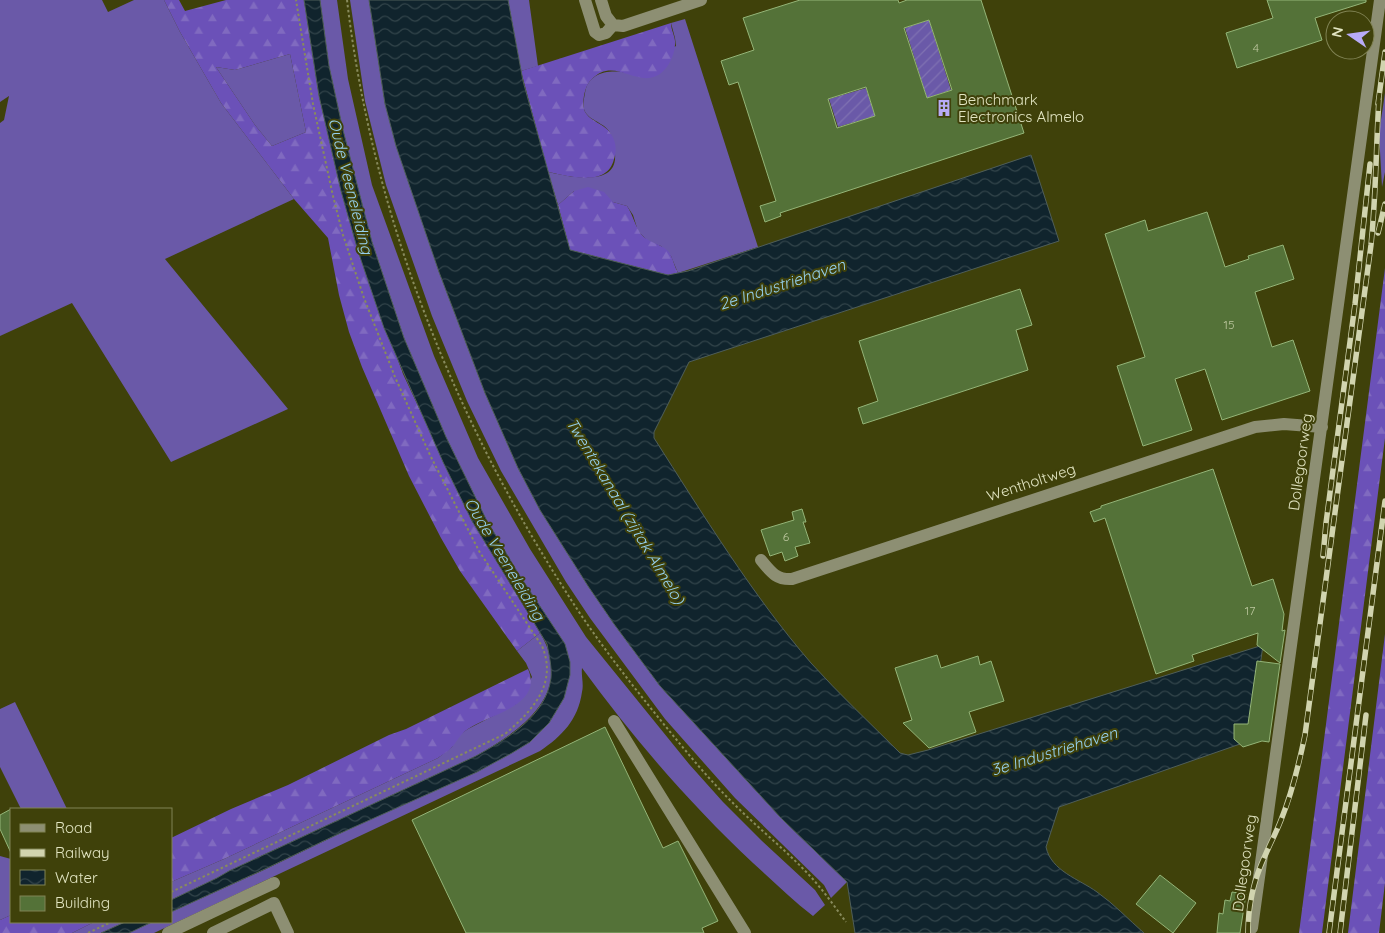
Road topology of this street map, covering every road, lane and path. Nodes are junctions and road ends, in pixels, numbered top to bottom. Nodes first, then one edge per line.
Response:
1 (296, 0) edge
2 (347, 0) edge
3 (585, 0) edge
4 (601, 0) edge
5 (701, 0) edge
6 (1380, 0) edge
7 (613, 25) junction
8 (1322, 427) junction
9 (761, 560) dead end
10 (614, 720) dead end
11 (274, 883) dead end
12 (172, 892) edge
13 (846, 922) dead end
14 (109, 923) edge
15 (1252, 928) dead end
16 (88, 933) edge
17 (168, 933) edge
18 (213, 933) edge
19 (288, 933) edge
20 (745, 933) edge

1 - 12 path
2 - 13 path
3 - 7 street
4 - 7 street
5 - 7 street
6 - 8 street, Dollegoorweg
8 - 9 street, Wentholtweg
8 - 15 street, Dollegoorweg
10 - 20 street
11 - 17 street
14 - 16 path
18 - 19 street

